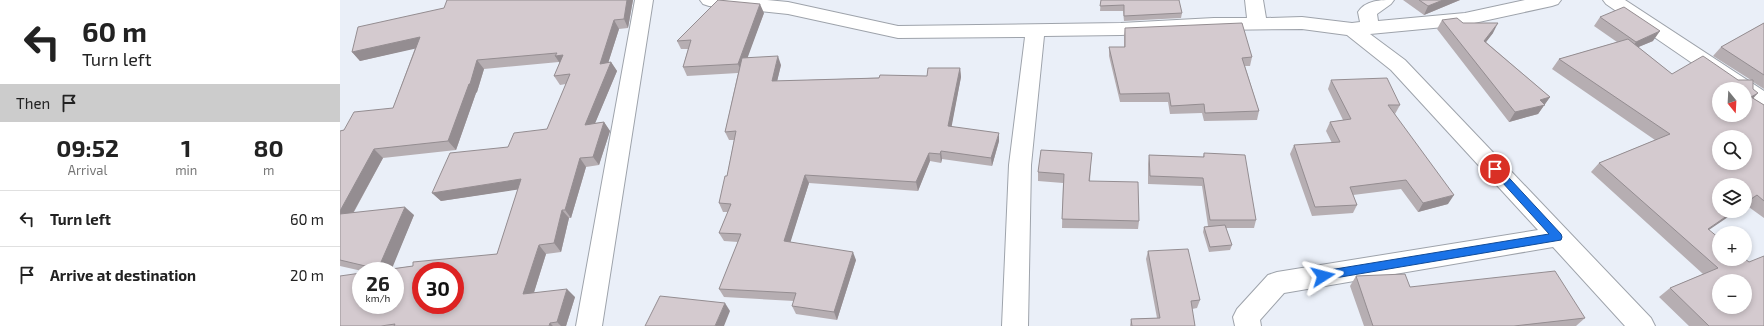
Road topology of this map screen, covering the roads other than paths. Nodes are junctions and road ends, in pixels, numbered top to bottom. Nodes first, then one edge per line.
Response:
1 (644, 0) edge
2 (710, 0) edge
3 (1254, 0) edge
4 (1385, 0) edge
5 (1552, 0) edge
6 (1612, 0) edge
7 (1257, 24) junction
8 (1361, 28) junction
9 (1035, 29) junction
10 (1735, 82) edge
11 (1752, 93) edge
12 (1764, 101) edge
13 (1557, 237) junction
14 (588, 326) edge
15 (1015, 326) edge
16 (1248, 326) edge
17 (1642, 326) edge

1 - 14 street
2 - 9 street
3 - 7 street
4 - 8 street
5 - 8 street
6 - 10 street
7 - 8 street
7 - 9 street
8 - 13 street
9 - 15 street
11 - 12 street
13 - 16 street
13 - 17 street

